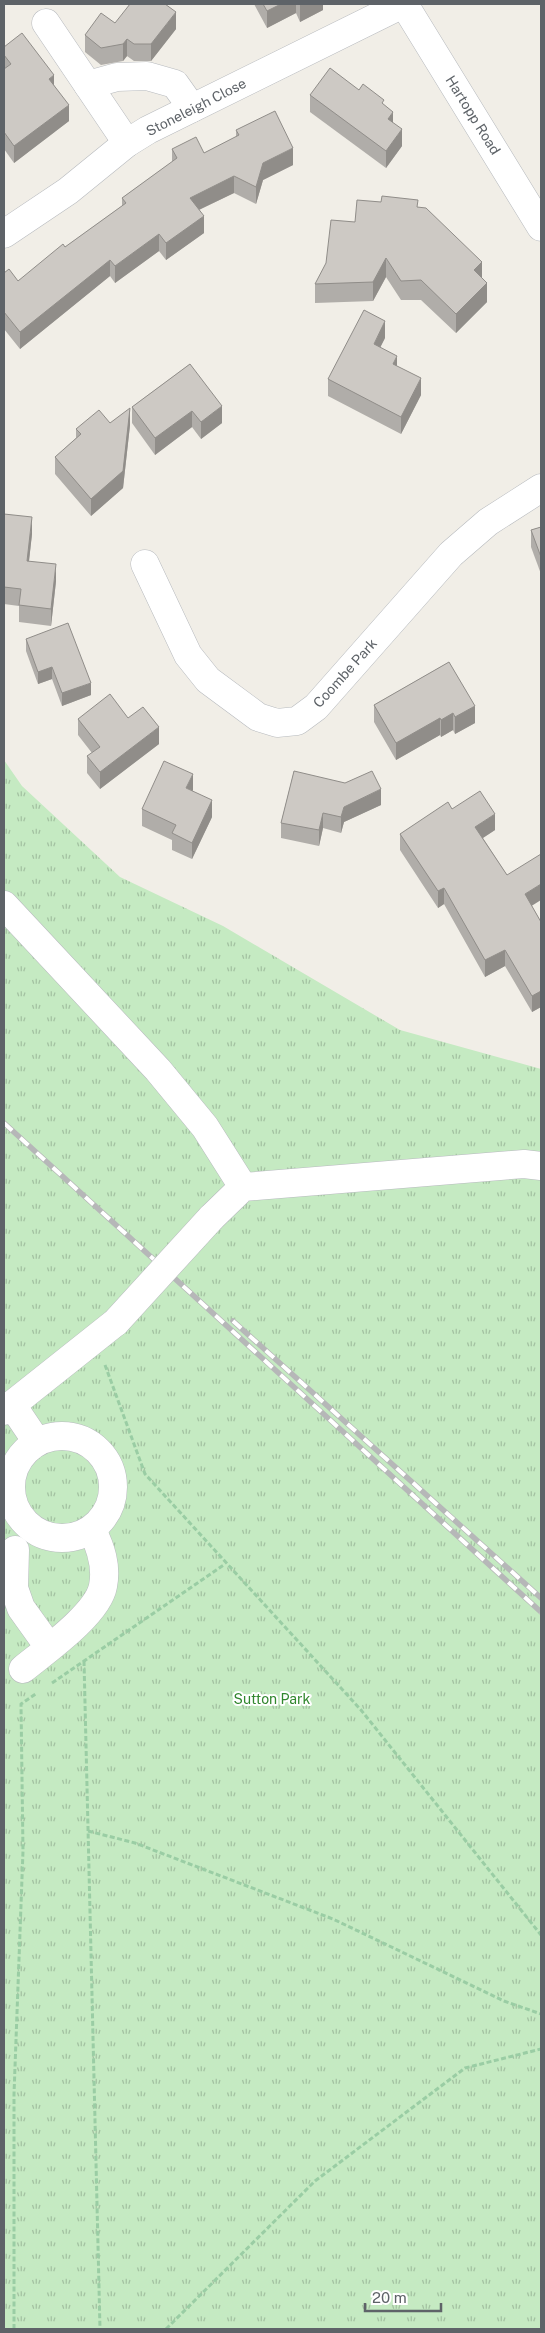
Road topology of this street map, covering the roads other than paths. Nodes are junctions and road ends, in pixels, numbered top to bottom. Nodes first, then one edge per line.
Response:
1 (404, 4) edge
2 (46, 23) dead end
3 (88, 85) junction
4 (192, 108) junction
5 (127, 143) junction
6 (541, 227) edge
7 (4, 234) edge
8 (541, 488) edge
9 (145, 564) dead end
10 (4, 905) edge
11 (541, 1166) edge
12 (243, 1187) junction
13 (8, 1408) edge
14 (37, 1442) junction
15 (29, 1526) junction
16 (92, 1530) junction
17 (9, 1555) edge
18 (49, 1647) junction
19 (23, 1670) dead end

1 - 4 street, Stoneleigh Close
1 - 6 street, Hartopp Road
2 - 3 street
3 - 4 street
3 - 5 street
4 - 5 street, Stoneleigh Close
5 - 7 street, Stoneleigh Close
8 - 9 street, Coombe Park
10 - 12 street
11 - 12 street
12 - 13 street, bridge
13 - 14 street
14 - 15 street
14 - 16 street
15 - 16 street
15 - 17 street
16 - 18 street
17 - 18 street
18 - 19 street

